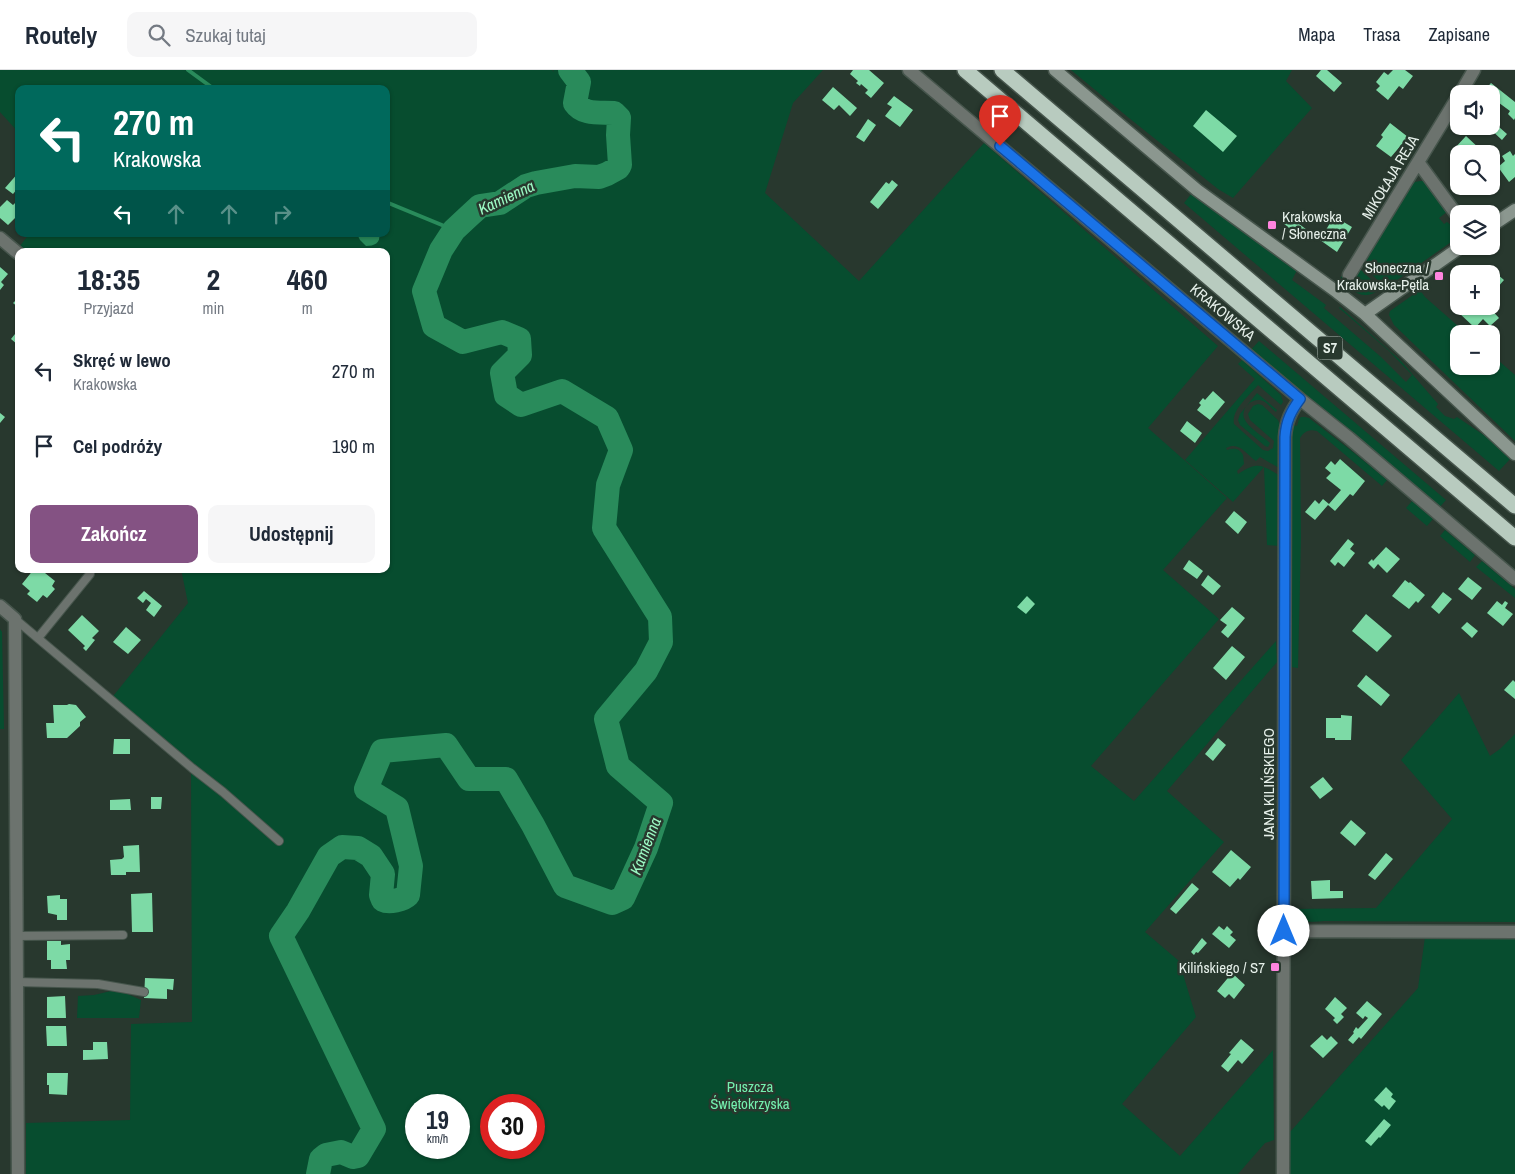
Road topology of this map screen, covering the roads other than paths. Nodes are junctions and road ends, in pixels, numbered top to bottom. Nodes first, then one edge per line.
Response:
1 (909, 70) edge
2 (965, 70) edge
3 (1002, 70) edge
4 (1055, 70) edge
5 (1474, 70) edge
6 (1465, 85) edge
7 (1450, 109) edge
8 (1418, 162) junction
9 (1450, 206) edge
10 (1515, 210) edge
11 (1500, 220) edge
12 (0, 238) edge
13 (15, 251) edge
14 (1450, 254) edge
15 (1349, 275) dead end
16 (1365, 314) junction
17 (1300, 399) junction
18 (1515, 454) edge
19 (1515, 506) edge
20 (1515, 538) edge
21 (90, 573) edge
22 (1515, 579) edge
23 (0, 606) edge
24 (15, 619) junction
25 (38, 638) junction
26 (279, 841) dead end
27 (1284, 931) junction
28 (1515, 932) edge
29 (17, 936) junction
30 (123, 936) dead end
31 (17, 982) junction
32 (144, 992) dead end
33 (18, 1174) edge
34 (1283, 1174) edge

1 - 17 street, KRAKOWSKA
2 - 20 highway, S7
3 - 19 highway, S7
4 - 16 street
5 - 6 street, MIKOŁAJA REJA
7 - 8 street, MIKOŁAJA REJA
8 - 9 street
8 - 15 street, MIKOŁAJA REJA
10 - 11 street
12 - 13 street
14 - 16 street
16 - 18 street
17 - 22 street, KRAKOWSKA
17 - 27 street, JANA KILIŃSKIEGO
21 - 25 lane
23 - 24 street
24 - 25 lane
24 - 29 street
25 - 26 lane
27 - 28 street
27 - 34 street, JANA KILIŃSKIEGO
29 - 30 lane
29 - 31 street
31 - 32 lane
31 - 33 street

